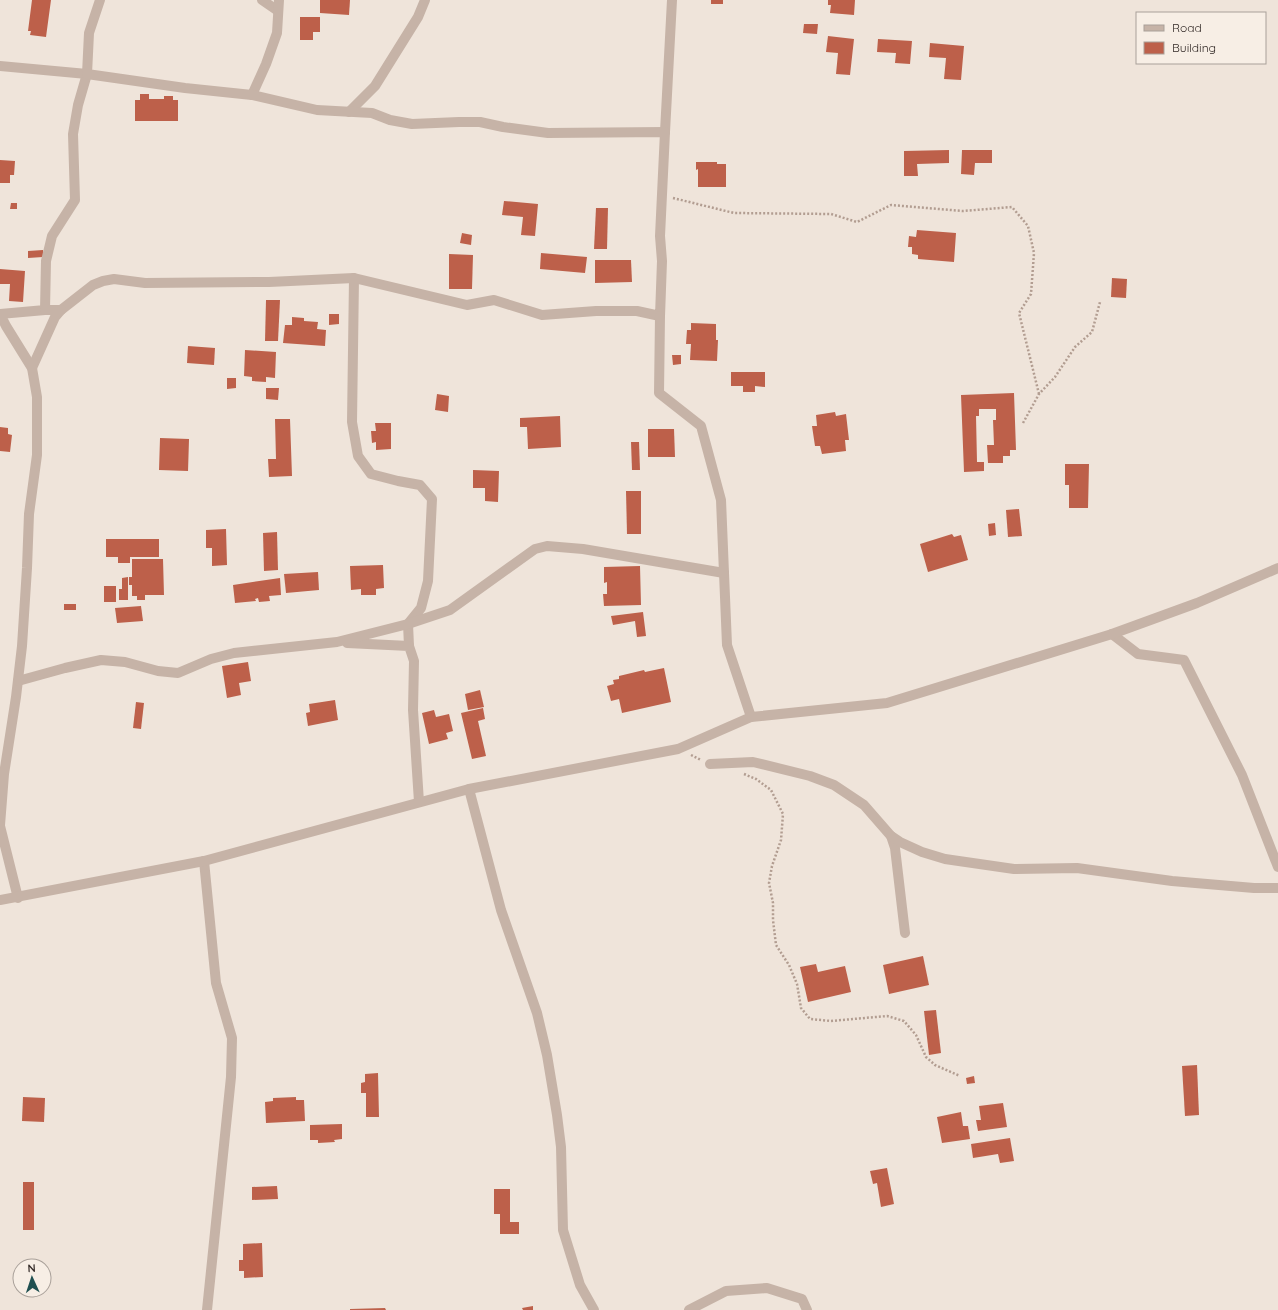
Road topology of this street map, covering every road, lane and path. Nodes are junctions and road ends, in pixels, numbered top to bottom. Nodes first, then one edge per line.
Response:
1 (100, 0) edge
2 (262, 0) edge
3 (279, 0) edge
4 (425, 0) edge
5 (672, 0) edge
6 (278, 11) junction
7 (0, 66) edge
8 (87, 74) junction
9 (252, 95) junction
10 (349, 112) junction
11 (666, 132) junction
12 (662, 196) junction
13 (354, 278) junction
14 (1100, 302) dead end
15 (45, 310) junction
16 (60, 310) junction
17 (0, 313) edge
18 (660, 316) junction
19 (32, 368) junction
20 (1039, 394) junction
21 (1023, 423) dead end
22 (1278, 568) edge
23 (724, 573) junction
24 (408, 624) junction
25 (1112, 634) junction
26 (337, 642) junction
27 (409, 646) junction
28 (18, 681) junction
29 (751, 717) junction
30 (678, 749) junction
31 (710, 764) joint
32 (739, 773) dead end
33 (469, 789) junction
34 (419, 802) junction
35 (0, 826) edge
36 (890, 836) junction
37 (204, 861) junction
38 (1278, 867) edge
39 (1278, 888) edge
40 (18, 898) junction
41 (0, 900) edge
42 (905, 933) dead end
43 (960, 1076) dead end
44 (207, 1310) edge
45 (594, 1310) edge
46 (689, 1310) edge
47 (807, 1310) edge

1 - 8 street
2 - 6 street
3 - 6 street
4 - 10 street
5 - 11 street
6 - 9 street
7 - 8 street
8 - 9 street
8 - 15 street
9 - 10 street
10 - 11 street
11 - 12 street
12 - 18 street
12 - 20 path
13 - 16 street
13 - 18 street
13 - 24 street
14 - 20 path
15 - 16 street
15 - 17 street
16 - 19 street
17 - 19 street
18 - 23 street
19 - 28 street
20 - 21 path
22 - 25 street
23 - 24 street
23 - 29 street
24 - 26 street
24 - 27 street
25 - 29 street
25 - 38 street
26 - 27 street
26 - 28 street
27 - 34 street
28 - 35 street
29 - 30 street
30 - 31 path
30 - 33 street
31 - 36 street
32 - 43 path
33 - 34 street
33 - 45 street
34 - 37 street
35 - 40 street
36 - 39 street
36 - 42 street
37 - 40 street
37 - 44 street
40 - 41 street
46 - 47 street

